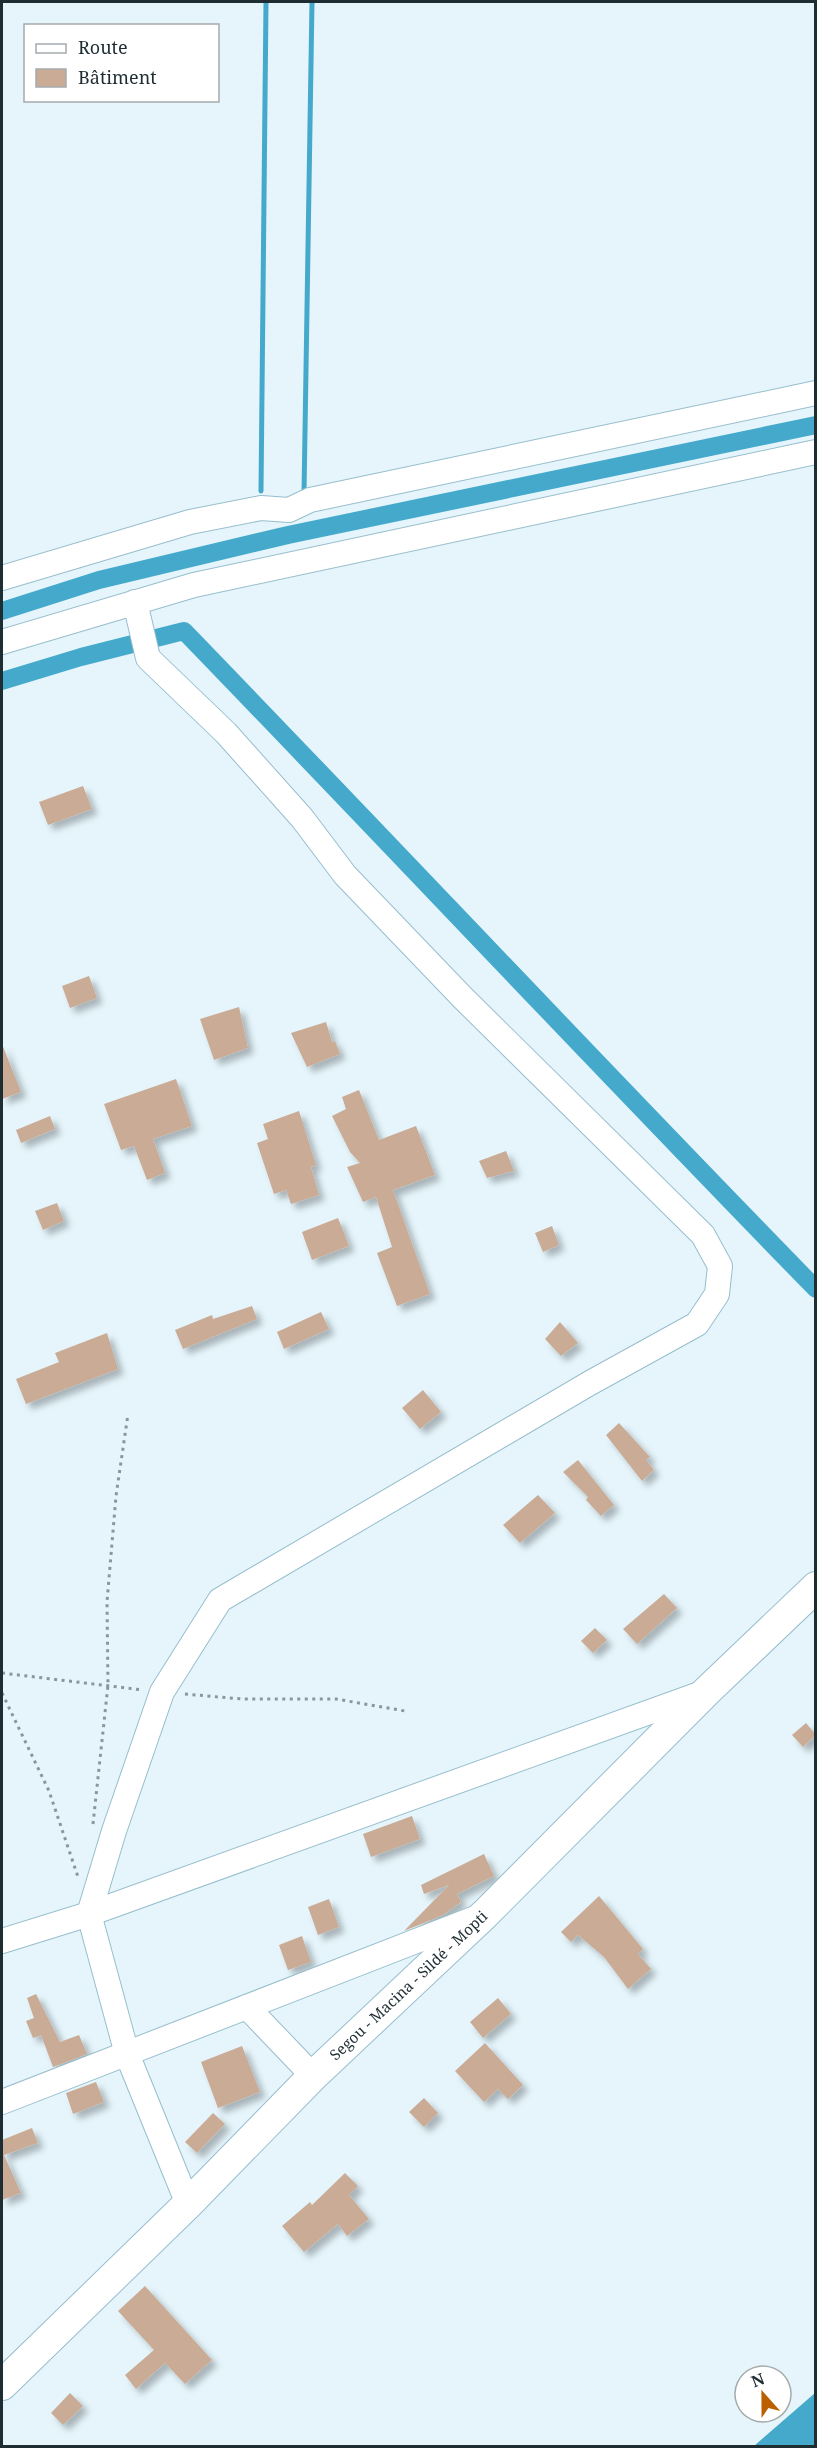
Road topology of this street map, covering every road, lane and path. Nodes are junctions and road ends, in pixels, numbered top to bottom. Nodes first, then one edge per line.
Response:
1 (816, 393) edge
2 (816, 452) edge
3 (2, 578) edge
4 (137, 610) junction
5 (2, 642) edge
6 (128, 1414) dead end
7 (816, 1587) edge
8 (2, 1673) edge
9 (108, 1685) junction
10 (707, 1691) junction
11 (162, 1692) junction
12 (2, 1693) edge
13 (405, 1711) dead end
14 (93, 1831) dead end
15 (84, 1874) dead end
16 (78, 1880) dead end
17 (485, 1914) junction
18 (82, 1915) junction
19 (2, 1941) edge
20 (247, 2007) junction
21 (127, 2054) junction
22 (313, 2076) junction
23 (2, 2102) edge
24 (188, 2204) junction
25 (2, 2385) edge

1 - 3 street
2 - 4 street
4 - 5 street
4 - 11 street
6 - 9 path
7 - 10 main road, Segou - Macina - Sildé - Mopti
8 - 9 path
9 - 11 path
9 - 14 path
10 - 17 main road, Segou - Macina - Sildé - Mopti
10 - 18 street
11 - 13 path
11 - 18 street
12 - 16 path
15 - 18 path
17 - 20 street
17 - 22 main road, Segou - Macina - Sildé - Mopti
18 - 19 street
18 - 21 street
20 - 21 street
20 - 22 street
21 - 23 street
21 - 24 street
22 - 24 main road, Segou - Macina - Sildé - Mopti
24 - 25 main road, Segou - Macina - Sildé - Mopti

